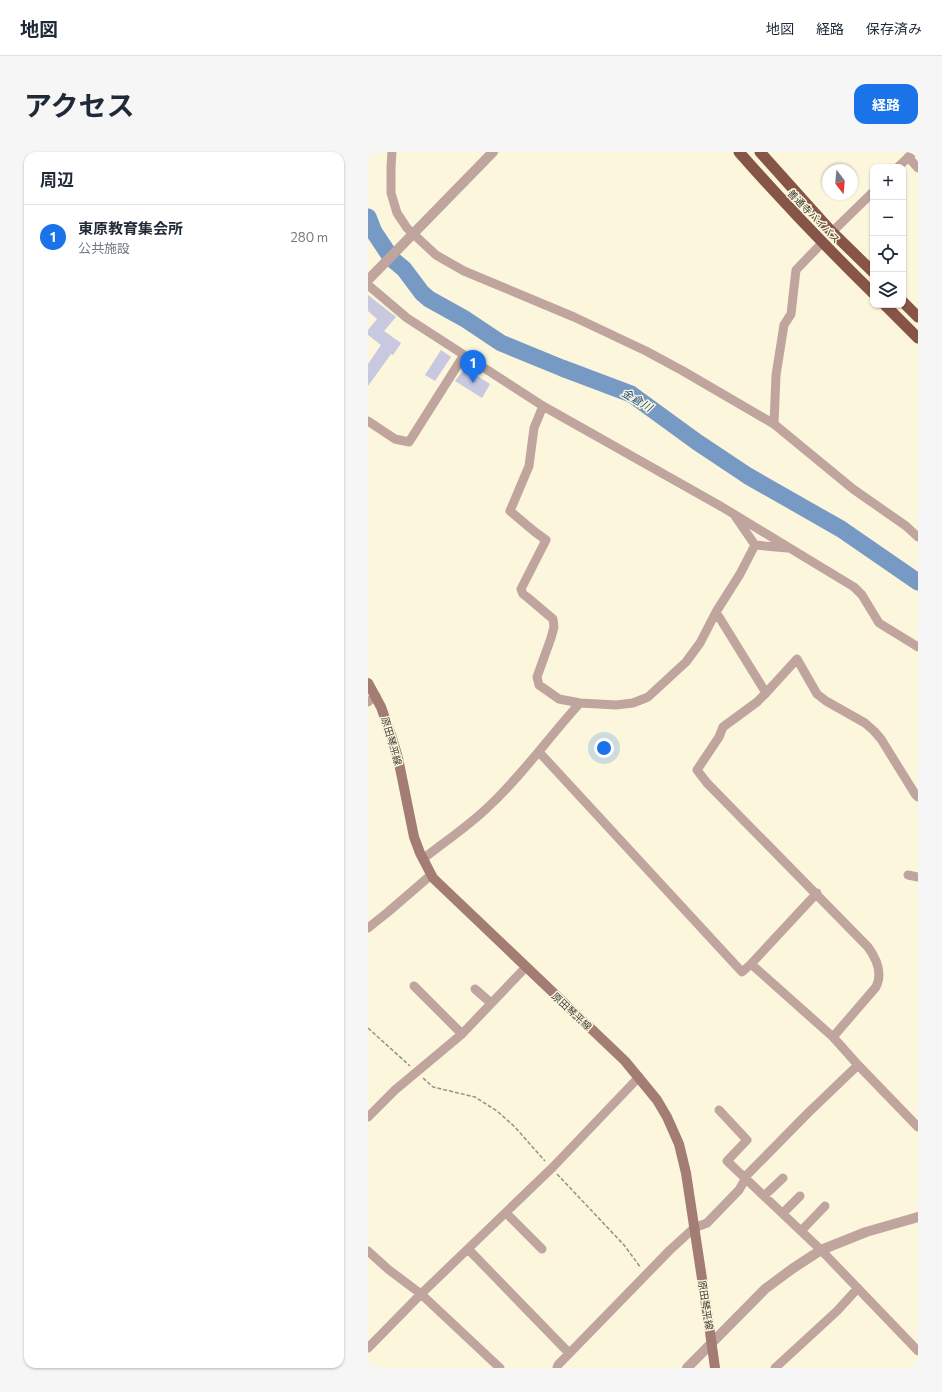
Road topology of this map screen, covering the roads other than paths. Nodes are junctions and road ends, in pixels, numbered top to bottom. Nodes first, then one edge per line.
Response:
1 (392, 152) edge
2 (493, 152) edge
3 (739, 152) edge
4 (760, 152) edge
5 (911, 155) edge
6 (901, 164) edge
7 (918, 168) edge
8 (870, 195) edge
9 (832, 232) junction
10 (413, 235) junction
11 (822, 243) junction
12 (870, 269) edge
13 (369, 280) edge
14 (870, 291) edge
15 (906, 305) edge
16 (888, 308) edge
17 (918, 317) edge
18 (918, 338) edge
19 (464, 355) junction
20 (543, 406) junction
21 (368, 420) edge
22 (774, 424) junction
23 (733, 514) junction
24 (918, 537) edge
25 (755, 545) junction
26 (791, 548) junction
27 (716, 612) junction
28 (918, 647) edge
29 (368, 683) edge
30 (766, 693) junction
31 (372, 699) edge
32 (580, 703) junction
33 (539, 752) junction
34 (918, 797) edge
35 (423, 859) junction
36 (431, 875) junction
37 (908, 875) dead end
38 (918, 877) edge
39 (817, 894) junction
40 (368, 928) edge
41 (751, 964) junction
42 (526, 967) junction
43 (414, 986) dead end
44 (475, 989) dead end
45 (491, 1004) junction
46 (462, 1034) junction
47 (833, 1037) junction
48 (858, 1066) junction
49 (639, 1077) junction
50 (718, 1110) dead end
51 (368, 1116) edge
52 (918, 1127) edge
53 (745, 1177) junction
54 (783, 1178) dead end
55 (765, 1195) junction
56 (800, 1196) dead end
57 (825, 1206) dead end
58 (506, 1213) junction
59 (783, 1213) junction
60 (918, 1217) edge
61 (694, 1228) junction
62 (802, 1230) junction
63 (542, 1248) dead end
64 (469, 1250) junction
65 (821, 1250) junction
66 (368, 1251) edge
67 (858, 1288) junction
68 (421, 1294) junction
69 (712, 1344) junction
70 (368, 1348) edge
71 (918, 1351) edge
72 (569, 1353) junction
73 (779, 1367) edge
74 (500, 1368) edge
75 (557, 1368) edge
76 (687, 1368) edge
77 (714, 1368) edge

1 - 10 street
2 - 10 street
3 - 11 highway, 善通寺バイパス
4 - 9 highway, 善通寺バイパス
5 - 6 street
5 - 7 street
8 - 9 street
9 - 12 highway, 善通寺バイパス
10 - 13 street
10 - 22 street
11 - 14 highway, 善通寺バイパス
11 - 22 street
13 - 19 street
15 - 17 highway
16 - 18 highway
19 - 20 street
19 - 21 street
20 - 23 street
20 - 32 street
22 - 24 street
23 - 25 street
23 - 26 street
25 - 26 street
25 - 27 street
26 - 28 street
27 - 30 street
27 - 32 street
29 - 31 main road, 原田琴平線
30 - 34 street
30 - 39 street
31 - 35 main road, 原田琴平線
32 - 33 street
33 - 35 street
33 - 41 street
35 - 36 main road, 原田琴平線
36 - 40 street
36 - 42 main road, 原田琴平線
37 - 38 street
39 - 41 street
39 - 47 street
41 - 47 street
42 - 45 street
42 - 49 main road, 原田琴平線
43 - 46 street
44 - 45 street
45 - 46 street
46 - 51 street
47 - 48 street
48 - 52 street
48 - 53 street
49 - 58 street
49 - 61 main road, 原田琴平線
50 - 53 street
53 - 55 street
53 - 61 street
54 - 55 street
55 - 59 street
56 - 59 street
57 - 62 street
58 - 63 street
58 - 64 street
59 - 62 street
60 - 65 street
61 - 69 main road, 原田琴平線
61 - 72 street
62 - 65 street
64 - 68 street
64 - 72 street
65 - 67 street
65 - 69 street
66 - 68 street
67 - 71 street
67 - 73 street
68 - 70 street
68 - 74 street
69 - 76 street
69 - 77 main road, 原田琴平線
72 - 75 street

